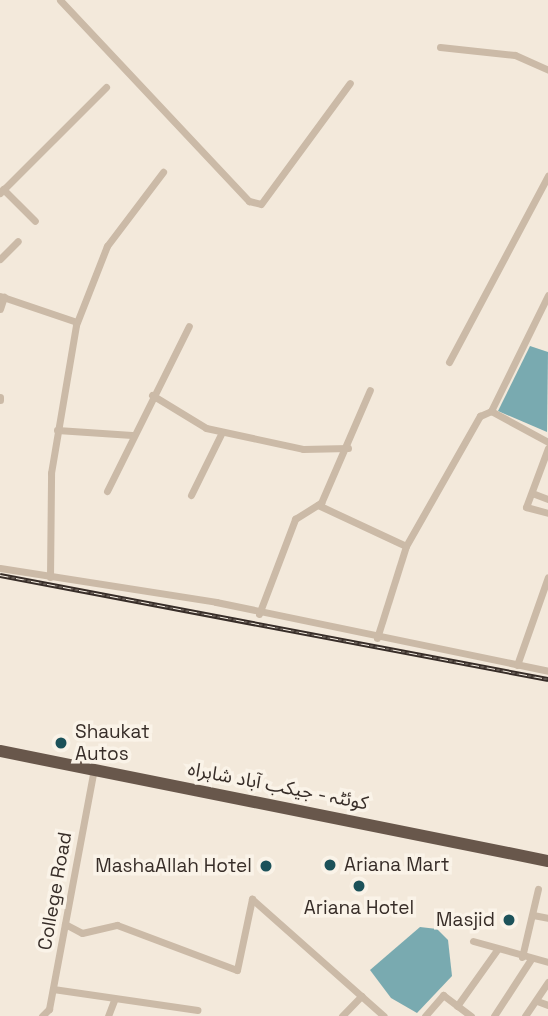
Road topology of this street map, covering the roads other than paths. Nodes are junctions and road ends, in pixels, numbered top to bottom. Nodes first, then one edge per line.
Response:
1 (61, 0) edge
2 (440, 47) dead end
3 (548, 70) edge
4 (350, 83) dead end
5 (106, 88) dead end
6 (163, 172) dead end
7 (548, 176) edge
8 (2, 191) edge
9 (35, 221) dead end
10 (18, 241) dead end
11 (0, 259) edge
12 (548, 295) edge
13 (2, 296) edge
14 (0, 309) edge
15 (77, 322) junction
16 (189, 326) dead end
17 (449, 362) dead end
18 (370, 390) dead end
19 (152, 395) junction
20 (491, 411) junction
21 (57, 430) junction
22 (222, 432) junction
23 (132, 435) junction
24 (548, 442) edge
25 (348, 447) junction
26 (548, 448) edge
27 (107, 491) dead end
28 (532, 493) junction
29 (191, 495) dead end
30 (548, 499) edge
31 (318, 505) junction
32 (548, 513) edge
33 (406, 546) junction
34 (0, 568) edge
35 (50, 576) junction
36 (548, 577) edge
37 (259, 614) junction
38 (377, 638) junction
39 (517, 665) junction
40 (548, 671) edge
41 (0, 751) edge
42 (94, 769) junction
43 (548, 861) edge
44 (538, 889) dead end
45 (533, 915) junction
46 (548, 918) edge
47 (65, 924) junction
48 (473, 941) dead end
49 (497, 950) junction
50 (522, 957) junction
51 (531, 959) junction
52 (548, 962) edge
53 (548, 982) edge
54 (53, 989) junction
55 (361, 996) junction
56 (114, 1000) junction
57 (537, 1000) junction
58 (548, 1005) edge
59 (457, 1006) junction
60 (197, 1010) dead end
61 (42, 1016) edge
62 (108, 1016) edge
63 (342, 1016) edge
64 (384, 1016) edge
65 (425, 1016) edge
66 (471, 1016) edge
67 (494, 1016) edge
68 (526, 1016) edge

1 - 4 street
2 - 3 street
5 - 8 street
6 - 15 street
7 - 17 street
8 - 9 street
10 - 11 street
12 - 20 street
13 - 14 street
13 - 15 street
15 - 21 street
16 - 19 street
18 - 25 street
19 - 22 street
19 - 23 street
20 - 24 street
20 - 33 street
21 - 23 street
21 - 35 street
22 - 25 street
22 - 29 street
23 - 27 street
25 - 31 street
26 - 28 street
28 - 30 street
28 - 32 street
31 - 33 street
31 - 37 street
33 - 38 street
34 - 35 street
35 - 37 street
36 - 39 street
37 - 38 street
38 - 39 street
39 - 40 street
41 - 42 highway, کوئٹہ - جیکب آباد شاہراہ
42 - 43 highway, کوئٹہ - جیکب آباد شاہراہ
42 - 47 street, College Road
44 - 45 street
45 - 46 street
45 - 50 street
47 - 54 street, College Road
47 - 55 street
48 - 49 street
49 - 50 street
49 - 59 street
50 - 51 street
51 - 52 street
51 - 67 street
53 - 57 street
54 - 56 street
54 - 61 street, College Road
55 - 63 street
55 - 64 street
56 - 60 street
56 - 62 street
57 - 58 street
57 - 68 street
59 - 65 street
59 - 66 street

